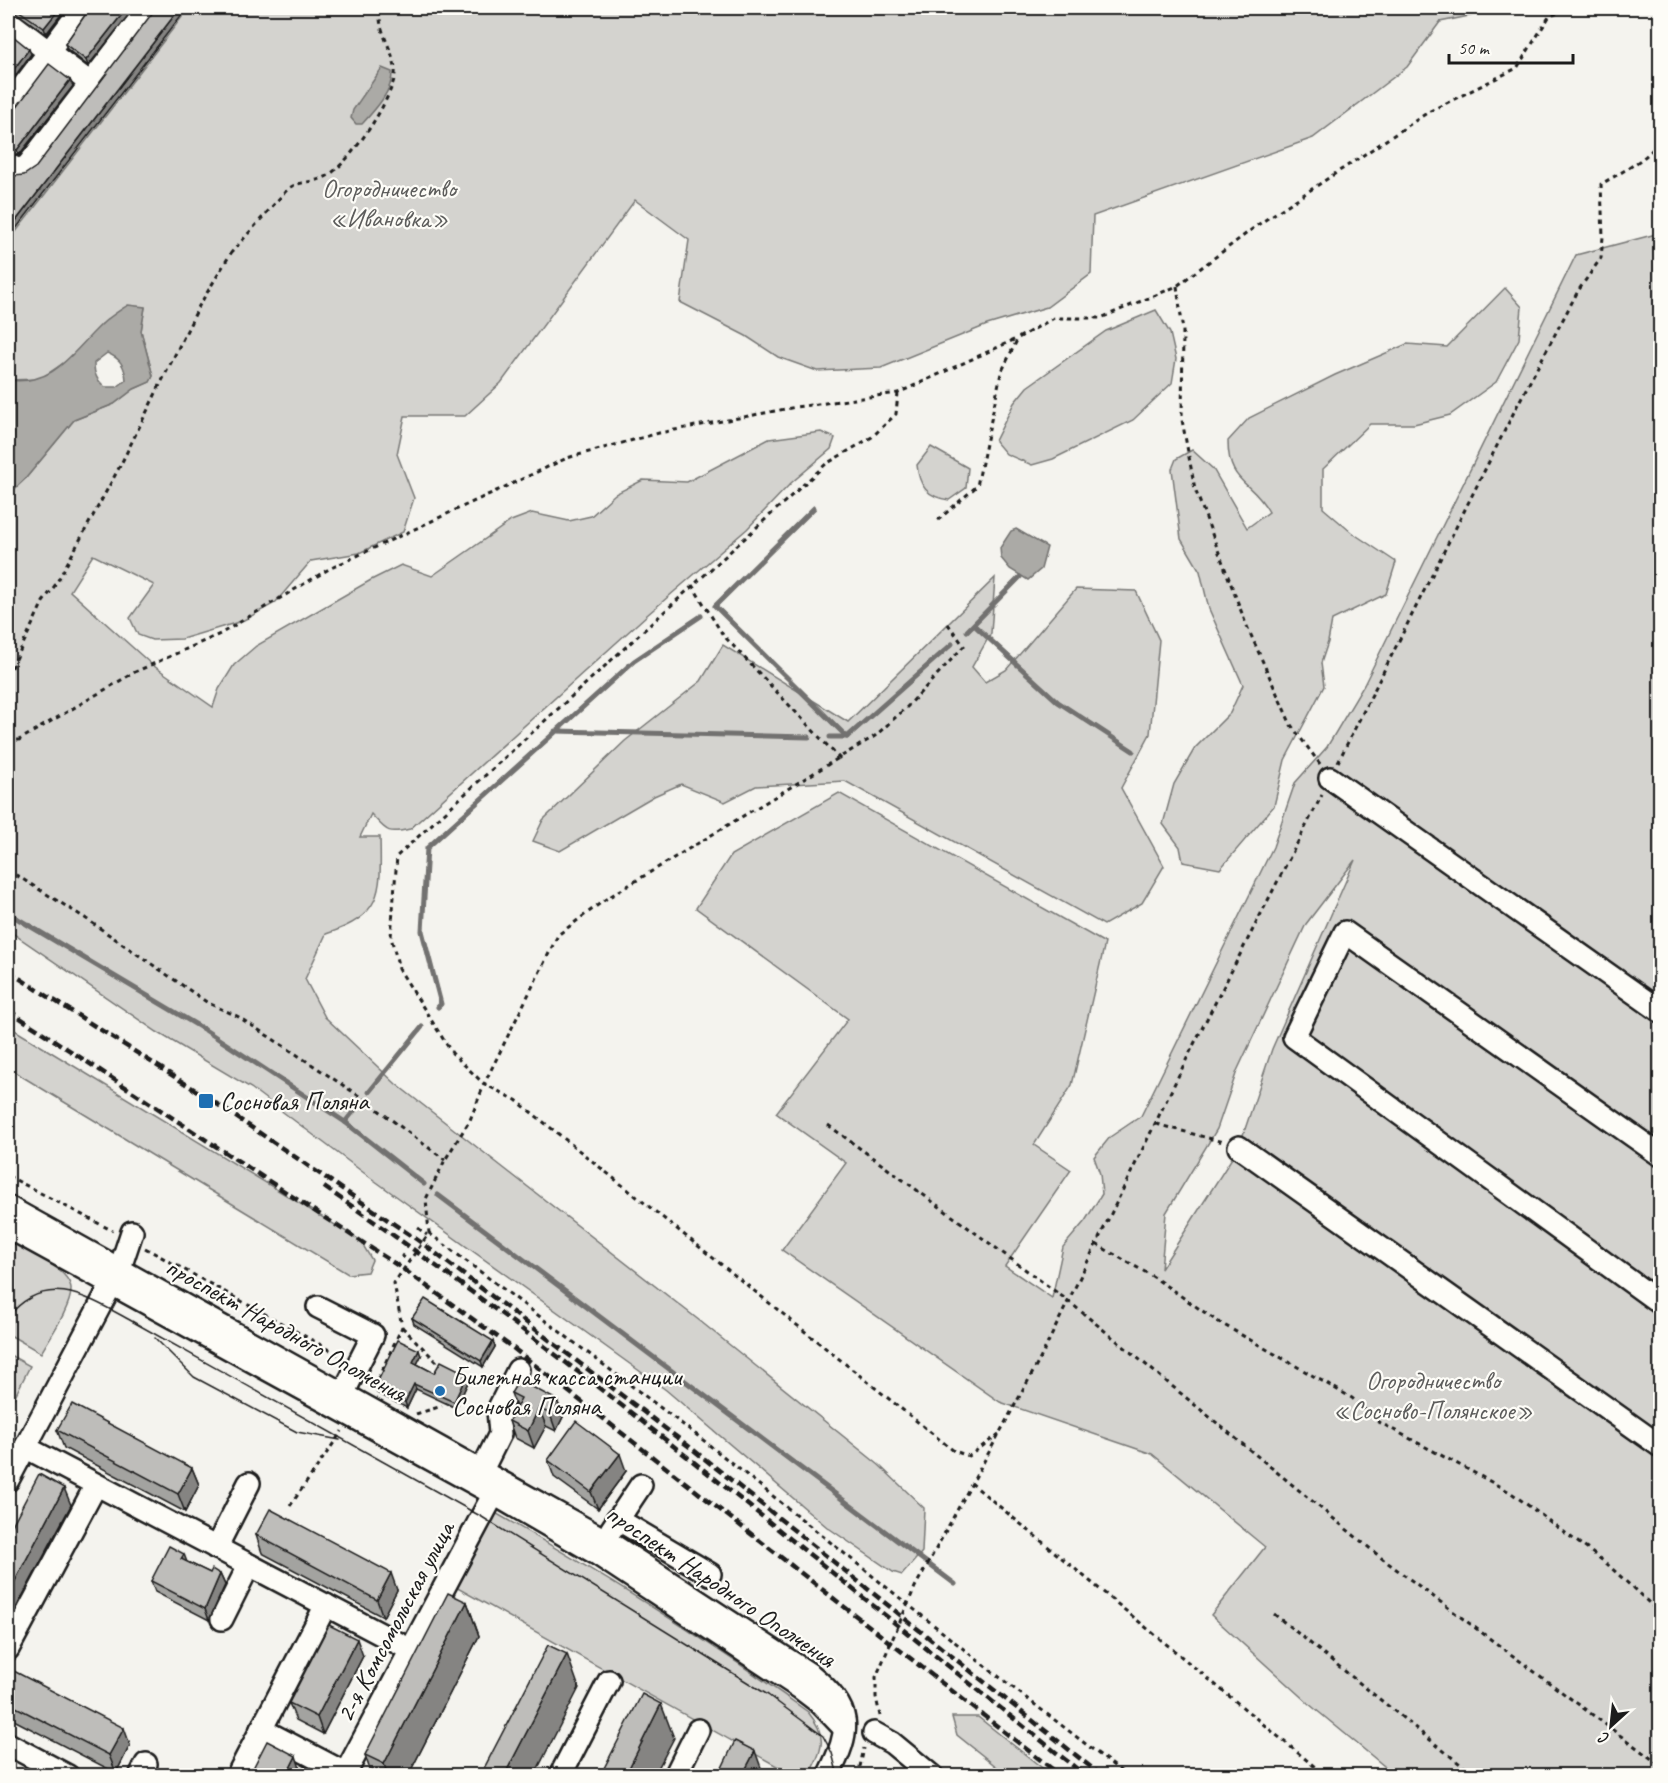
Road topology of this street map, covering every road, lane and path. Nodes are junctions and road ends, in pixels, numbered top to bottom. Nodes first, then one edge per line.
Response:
1 (18, 8) edge
2 (82, 8) edge
3 (148, 8) edge
4 (380, 8) edge
5 (1568, 8) edge
6 (8, 21) edge
7 (48, 52) junction
8 (90, 83) junction
9 (8, 106) edge
10 (1660, 141) edge
11 (8, 165) edge
12 (1177, 286) junction
13 (1018, 338) junction
14 (898, 393) junction
15 (938, 520) dead end
16 (692, 585) junction
17 (948, 624) dead end
18 (8, 676) edge
19 (8, 740) edge
20 (840, 759) junction
21 (1330, 777) junction
22 (8, 870) edge
23 (1660, 1011) edge
24 (484, 1084) junction
25 (1156, 1124) junction
26 (828, 1125) dead end
27 (1239, 1147) joint
28 (1660, 1155) edge
29 (445, 1160) junction
30 (8, 1176) edge
31 (8, 1207) edge
32 (8, 1227) edge
33 (418, 1228) dead end
34 (428, 1234) junction
35 (130, 1236) junction
36 (1096, 1244) junction
37 (401, 1256) dead end
38 (409, 1261) junction
39 (116, 1276) junction
40 (1067, 1300) junction
41 (1660, 1303) edge
42 (318, 1307) dead end
43 (402, 1326) junction
44 (358, 1365) junction
45 (446, 1370) edge
46 (518, 1370) dead end
47 (379, 1376) junction
48 (344, 1392) junction
49 (372, 1408) junction
50 (343, 1429) dead end
51 (1000, 1433) junction
52 (1660, 1446) edge
53 (25, 1448) junction
54 (482, 1470) junction
55 (9, 1475) edge
56 (971, 1482) junction
57 (249, 1483) dead end
58 (96, 1485) junction
59 (641, 1485) dead end
60 (497, 1487) junction
61 (290, 1506) dead end
62 (617, 1519) junction
63 (601, 1547) junction
64 (216, 1548) junction
65 (249, 1565) junction
66 (710, 1574) dead end
67 (908, 1604) junction
68 (326, 1605) junction
69 (1660, 1613) edge
70 (1274, 1614) dead end
71 (222, 1619) dead end
72 (8, 1646) edge
73 (411, 1650) junction
74 (609, 1682) dead end
75 (261, 1729) junction
76 (698, 1730) dead end
77 (874, 1730) junction
78 (844, 1731) junction
79 (8, 1744) edge
80 (1660, 1765) edge
81 (60, 1774) edge
82 (345, 1774) edge
83 (237, 1776) edge
84 (560, 1776) edge
85 (675, 1776) edge
86 (828, 1776) edge
87 (858, 1776) edge
88 (932, 1776) edge
89 (1127, 1776) edge
90 (1326, 1776) edge
91 (1475, 1776) edge

1 - 6 street
2 - 7 street
3 - 8 street
4 - 18 path
5 - 12 path
6 - 7 street
7 - 8 street
7 - 9 street
8 - 11 street
10 - 21 path
12 - 13 path
12 - 21 path
13 - 14 path
13 - 15 path
14 - 16 path
14 - 19 path
16 - 20 path
16 - 24 path
17 - 20 path
20 - 24 path
21 - 23 street
21 - 25 path
22 - 29 path
24 - 29 path
24 - 51 path
25 - 27 path
25 - 36 path
26 - 40 path
27 - 52 street
28 - 41 street
29 - 34 path
30 - 35 path
31 - 39 street, проспект Народного Ополчения
32 - 39 street, проспект Народного Ополчения
33 - 34 path
34 - 38 path
34 - 67 path
35 - 39 street
35 - 44 path
36 - 40 path
36 - 69 path
37 - 38 path
38 - 43 path
39 - 48 street, проспект Народного Ополчения
39 - 53 street
39 - 60 street, проспект Народного Ополчения
40 - 51 path
40 - 80 path
42 - 44 street
43 - 45 path
43 - 47 path
44 - 47 path
44 - 48 street
46 - 54 street
47 - 49 path
48 - 49 street, проспект Народного Ополчения
49 - 54 street, проспект Народного Ополчения
50 - 61 path
51 - 56 path
53 - 55 street
53 - 58 street
54 - 60 street, проспект Народного Ополчения
56 - 67 path
56 - 90 path
57 - 64 street
58 - 64 street
58 - 72 street
59 - 62 street
60 - 63 street, проспект Народного Ополчения
60 - 73 street, 2-я Комсомольская улица
62 - 63 street
62 - 66 street
63 - 78 street, проспект Народного Ополчения
64 - 65 street
65 - 68 street
65 - 71 street
67 - 77 path
67 - 89 path
68 - 73 street
68 - 75 street
70 - 91 path
73 - 82 street, 2-я Комсомольская улица
74 - 84 street
75 - 82 street
75 - 83 street
76 - 85 street
77 - 78 street
77 - 87 path
77 - 88 street
78 - 86 street
79 - 81 street

